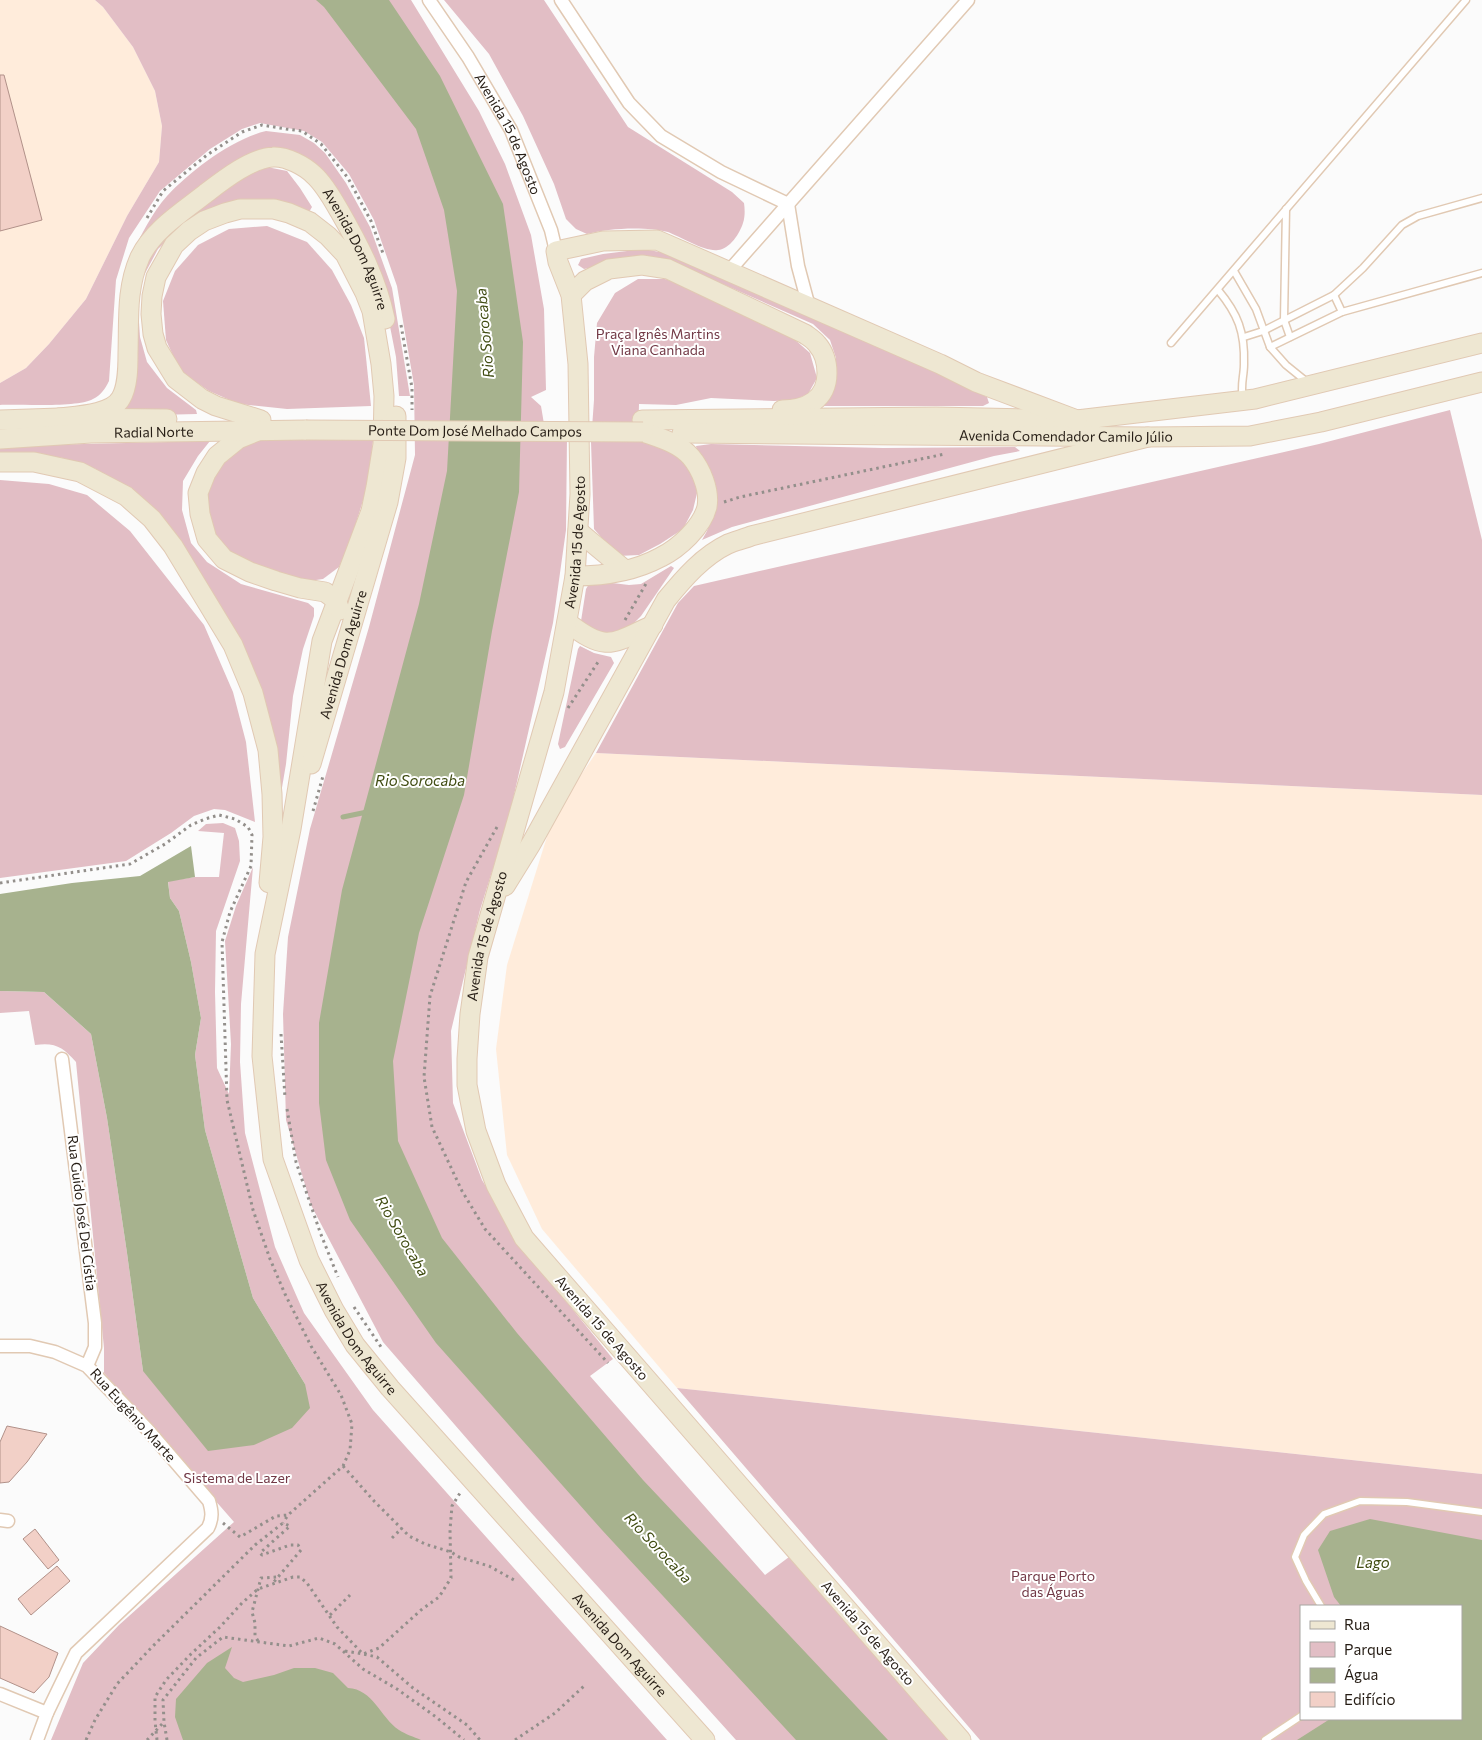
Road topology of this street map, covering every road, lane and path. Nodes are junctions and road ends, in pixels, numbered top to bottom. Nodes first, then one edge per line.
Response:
1 (429, 0) edge
2 (561, 0) edge
3 (968, 0) edge
4 (1466, 0) edge
5 (1482, 198) edge
6 (788, 204) junction
7 (1286, 209) junction
8 (144, 223) dead end
9 (557, 256) junction
10 (385, 258) dead end
11 (729, 271) junction
12 (1234, 271) junction
13 (1482, 273) edge
14 (594, 277) junction
15 (1218, 290) junction
16 (571, 295) junction
17 (1334, 295) junction
18 (809, 307) junction
19 (1342, 312) junction
20 (1284, 320) junction
21 (401, 323) dead end
22 (1263, 331) junction
23 (1244, 337) junction
24 (1290, 337) junction
25 (1171, 343) dead end
26 (1482, 343) edge
27 (1270, 347) junction
28 (1482, 382) edge
29 (1312, 386) junction
30 (1243, 401) junction
31 (412, 416) dead end
32 (59, 418) junction
33 (0, 420) edge
34 (677, 420) junction
35 (1077, 420) junction
36 (260, 425) junction
37 (306, 426) joint
38 (643, 426) junction
39 (1148, 437) junction
40 (0, 438) edge
41 (949, 453) dead end
42 (0, 462) edge
43 (706, 507) junction
44 (578, 531) junction
45 (625, 570) junction
46 (348, 572) junction
47 (575, 576) junction
48 (647, 581) dead end
49 (300, 588) junction
50 (336, 600) junction
51 (567, 622) junction
52 (653, 625) junction
53 (610, 644) junction
54 (333, 690) junction
55 (563, 716) dead end
56 (325, 768) dead end
57 (312, 814) dead end
58 (499, 823) dead end
59 (291, 829) junction
60 (165, 844) dead end
61 (0, 883) edge
62 (492, 908) junction
63 (265, 954) junction
64 (281, 1025) dead end
65 (62, 1059) dead end
66 (341, 1283) dead end
67 (353, 1306) dead end
68 (0, 1346) edge
69 (383, 1350) dead end
70 (88, 1366) junction
71 (612, 1366) dead end
72 (352, 1426) dead end
73 (342, 1466) junction
74 (466, 1500) dead end
75 (1482, 1512) edge
76 (212, 1514) junction
77 (288, 1515) junction
78 (283, 1523) junction
79 (402, 1528) junction
80 (392, 1538) dead end
81 (451, 1552) junction
82 (278, 1576) junction
83 (514, 1580) dead end
84 (272, 1583) junction
85 (258, 1589) junction
86 (350, 1595) dead end
87 (1320, 1605) edge
88 (330, 1616) junction
89 (258, 1641) junction
90 (343, 1651) junction
91 (363, 1654) junction
92 (584, 1686) dead end
93 (0, 1694) edge
94 (47, 1713) junction
95 (1300, 1717) edge
96 (164, 1722) junction
97 (156, 1730) junction
98 (37, 1740) edge
99 (86, 1740) edge
100 (147, 1740) edge
101 (157, 1740) edge
102 (167, 1740) edge
103 (464, 1740) edge
104 (480, 1740) edge
105 (515, 1740) edge
106 (704, 1740) edge
107 (961, 1740) edge
108 (1265, 1740) edge

1 - 9 street, Avenida 15 de Agosto
2 - 6 street
3 - 6 street
4 - 7 lane
5 - 17 lane
6 - 11 street
6 - 18 street
7 - 12 lane
7 - 20 lane
8 - 10 path
9 - 11 main road, Avenida Comendador Camilo Júlio
9 - 14 main road
9 - 16 main road, Avenida 15 de Agosto
11 - 18 main road, Avenida Comendador Camilo Júlio
12 - 15 lane
12 - 22 lane
13 - 19 lane
14 - 16 main road
14 - 34 main road
15 - 23 lane
15 - 25 lane
16 - 44 main road, Avenida 15 de Agosto
17 - 19 lane
17 - 20 lane
18 - 35 main road, Avenida Comendador Camilo Júlio
19 - 24 lane
20 - 22 lane
20 - 24 lane
21 - 31 path
22 - 23 lane
22 - 27 lane
23 - 30 lane
24 - 27 lane
26 - 29 main road, Avenida Comendador Camilo Júlio
27 - 29 lane
28 - 39 main road, Avenida Comendador Camilo Júlio
29 - 30 main road, Avenida Comendador Camilo Júlio
30 - 35 main road, Avenida Comendador Camilo Júlio
32 - 33 main road, Radial Norte
32 - 36 main road, Radial Norte
32 - 54 main road, Avenida Dom Aguirre
34 - 35 main road, Avenida Comendador Camilo Júlio
34 - 38 main road, Avenida Comendador Camilo Júlio
36 - 37 main road, Radial Norte
36 - 40 main road, Radial Norte
36 - 46 main road, Avenida Dom Aguirre
36 - 49 main road
37 - 38 main road, Ponte Dom José Melhado Campos, bridge
38 - 39 main road, Avenida Comendador Camilo Júlio
38 - 43 main road
39 - 52 main road
41 - 43 path
42 - 63 main road
43 - 45 main road
44 - 45 main road
44 - 47 main road, Avenida 15 de Agosto
45 - 47 main road
46 - 49 main road
46 - 50 main road, Avenida Dom Aguirre
47 - 51 main road, Avenida 15 de Agosto
48 - 53 path
49 - 50 main road
50 - 54 main road
50 - 59 main road, Avenida Dom Aguirre
51 - 53 main road
51 - 62 main road, Avenida 15 de Agosto
52 - 53 main road
52 - 62 main road
53 - 55 path
54 - 59 main road, Avenida Dom Aguirre
56 - 57 path
58 - 71 path
59 - 63 main road, Avenida Dom Aguirre
60 - 61 path
62 - 107 main road, Avenida 15 de Agosto
63 - 106 main road, Avenida Dom Aguirre
64 - 66 path
65 - 70 street, Rua Guido José Del Cístia
67 - 69 path
68 - 70 street, Rua Eugênio Marte
70 - 76 street, Rua Eugênio Marte
72 - 73 path
73 - 77 path
73 - 79 path
74 - 81 path
75 - 87 lane
76 - 77 path
76 - 94 street
77 - 78 path
78 - 82 path
78 - 99 path
79 - 80 path
79 - 81 path
81 - 83 path
81 - 91 path
82 - 84 path
82 - 85 path
84 - 85 path
84 - 88 path
85 - 89 path
85 - 97 path
86 - 88 path
88 - 91 path
89 - 90 path
89 - 96 path
90 - 91 path
90 - 103 path
91 - 104 path
92 - 105 path
93 - 94 street
94 - 98 street
95 - 108 lane
96 - 97 path
96 - 102 path
97 - 100 path
97 - 101 path

